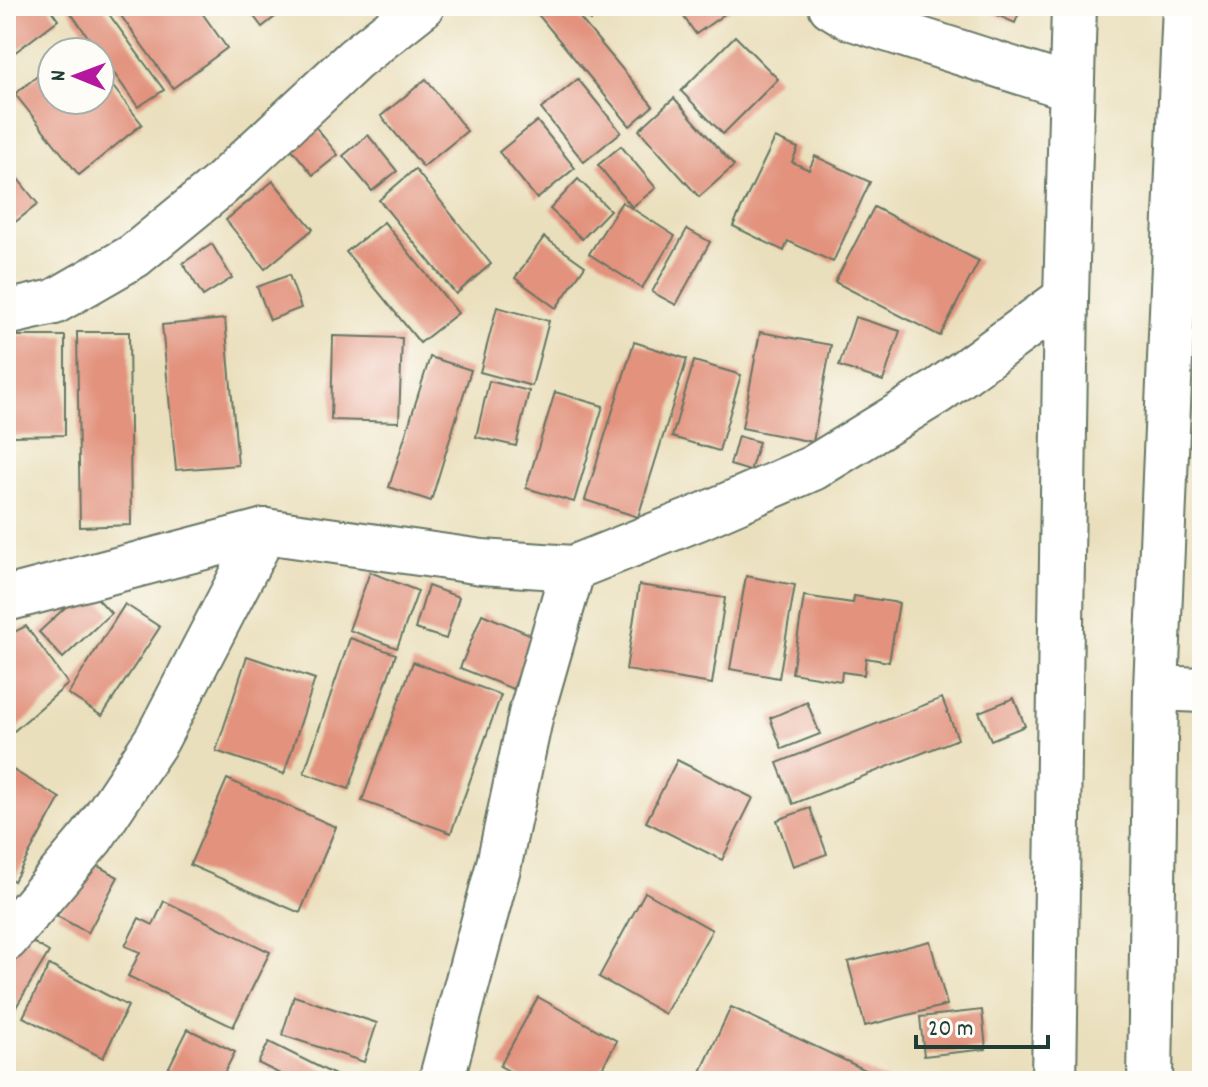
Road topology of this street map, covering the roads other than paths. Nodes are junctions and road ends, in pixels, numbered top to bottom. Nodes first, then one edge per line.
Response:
1 (422, 6) edge
2 (831, 6) edge
3 (1074, 6) edge
4 (1185, 6) edge
5 (1071, 88) junction
6 (1066, 298) junction
7 (6, 313) edge
8 (265, 531) junction
9 (573, 568) junction
10 (6, 599) edge
11 (1156, 688) junction
12 (1202, 690) edge
13 (6, 939) edge
14 (441, 1081) edge
15 (1054, 1081) edge
16 (1150, 1081) edge

1 - 7 street
2 - 5 street
3 - 5 street
4 - 11 street
5 - 6 street
6 - 9 street
6 - 15 street
8 - 9 street
8 - 10 street
8 - 13 street
9 - 14 street
11 - 12 street
11 - 16 street

